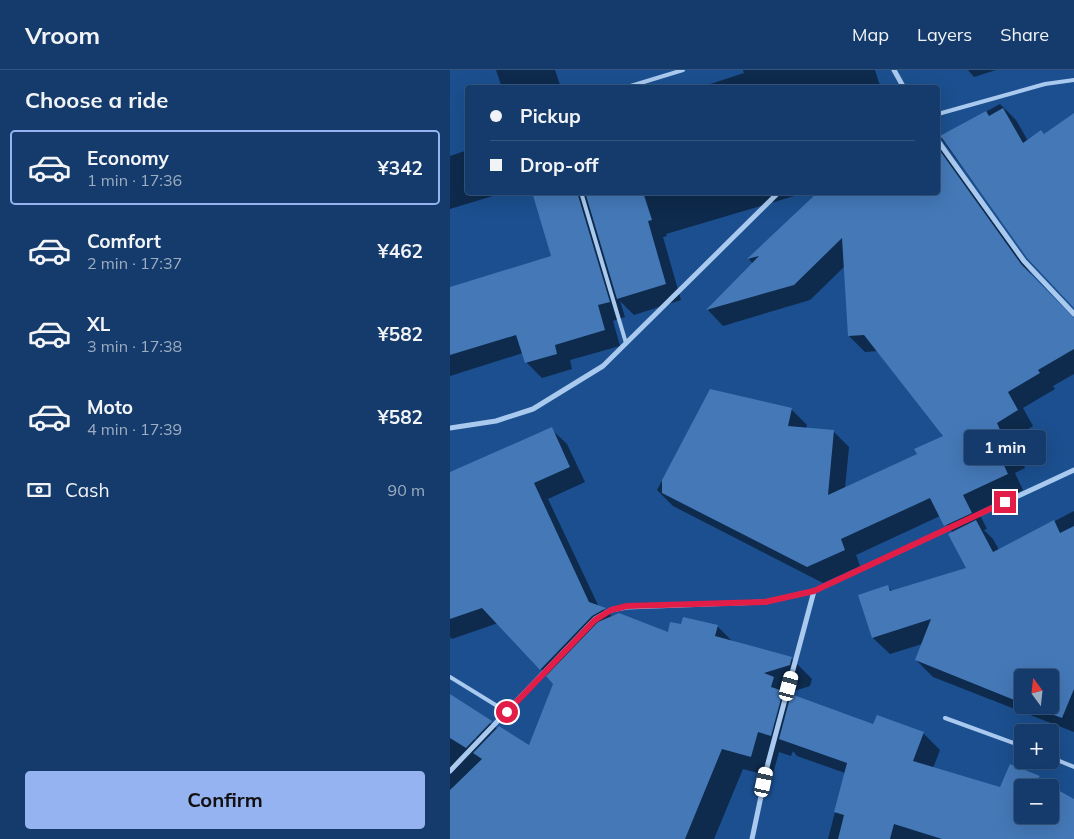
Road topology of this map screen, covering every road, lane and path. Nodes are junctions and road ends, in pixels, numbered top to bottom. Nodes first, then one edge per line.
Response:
1 (683, 70) edge
2 (894, 70) edge
3 (1074, 80) edge
4 (634, 85) edge
5 (902, 85) edge
6 (940, 113) edge
7 (940, 144) edge
8 (582, 195) edge
9 (776, 195) edge
10 (1074, 314) edge
11 (626, 343) junction
12 (450, 428) edge
13 (1074, 470) edge
14 (814, 591) junction
15 (450, 677) edge
16 (507, 712) junction
17 (945, 718) dead end
18 (1014, 743) edge
19 (1059, 760) edge
20 (1074, 767) edge
21 (450, 771) edge
22 (752, 839) edge

1 - 4 lane
2 - 5 street
3 - 6 lane
7 - 10 street
8 - 11 lane
9 - 11 street
11 - 12 street
13 - 14 street
14 - 16 street
14 - 22 street
15 - 16 lane
16 - 21 street
17 - 18 lane
19 - 20 lane

